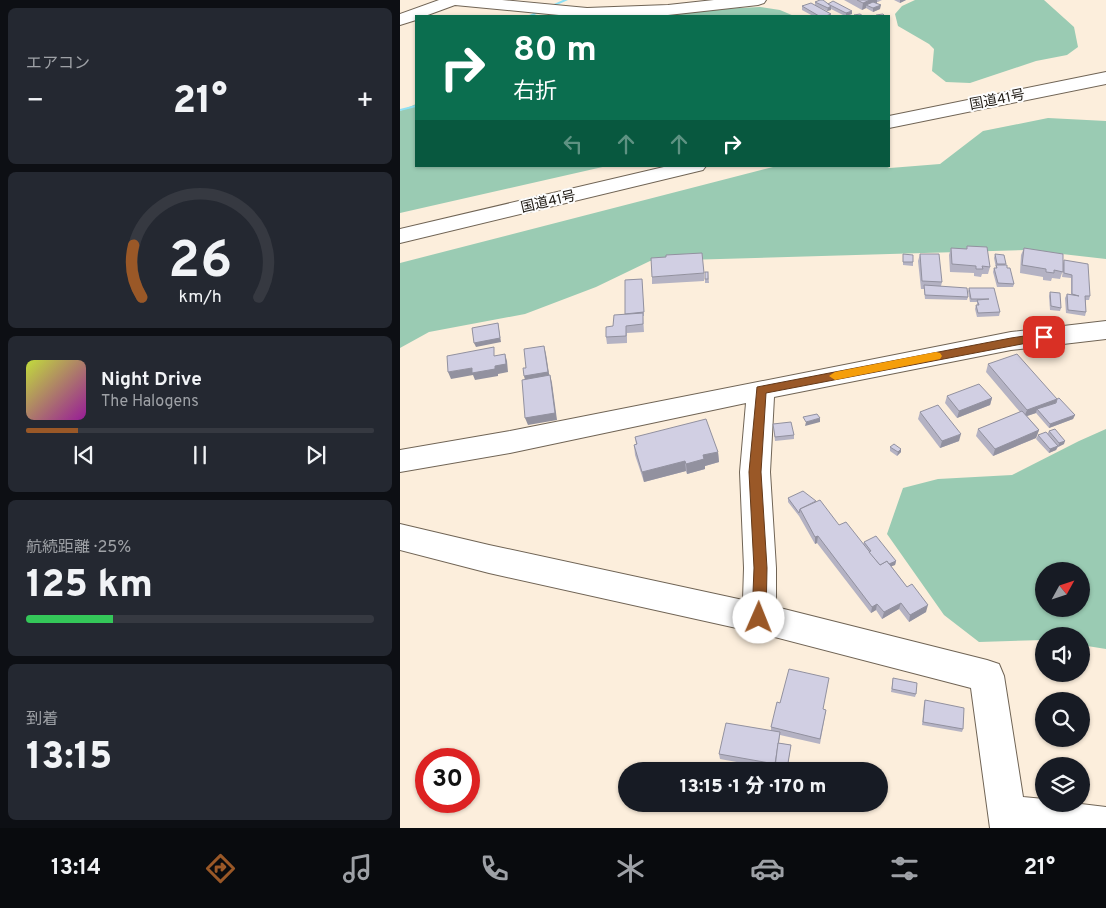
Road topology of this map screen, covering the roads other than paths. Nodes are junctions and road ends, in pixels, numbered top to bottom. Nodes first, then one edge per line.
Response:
1 (452, 0) edge
2 (755, 0) edge
3 (400, 20) edge
4 (1106, 73) edge
5 (1106, 78) edge
6 (890, 117) edge
7 (890, 122) edge
8 (669, 167) edge
9 (692, 167) edge
10 (400, 230) edge
11 (400, 236) edge
12 (1106, 330) edge
13 (761, 390) junction
14 (400, 461) edge
15 (400, 537) edge
16 (759, 618) junction
17 (1008, 819) edge
18 (1106, 826) edge

1 - 2 main road
1 - 3 main road
4 - 6 main road, 国道41号
5 - 7 main road, 国道41号
8 - 10 main road, 国道41号
9 - 11 main road, 国道41号
12 - 13 main road
13 - 14 main road
13 - 16 main road
15 - 16 main road
16 - 17 main road
17 - 18 main road

